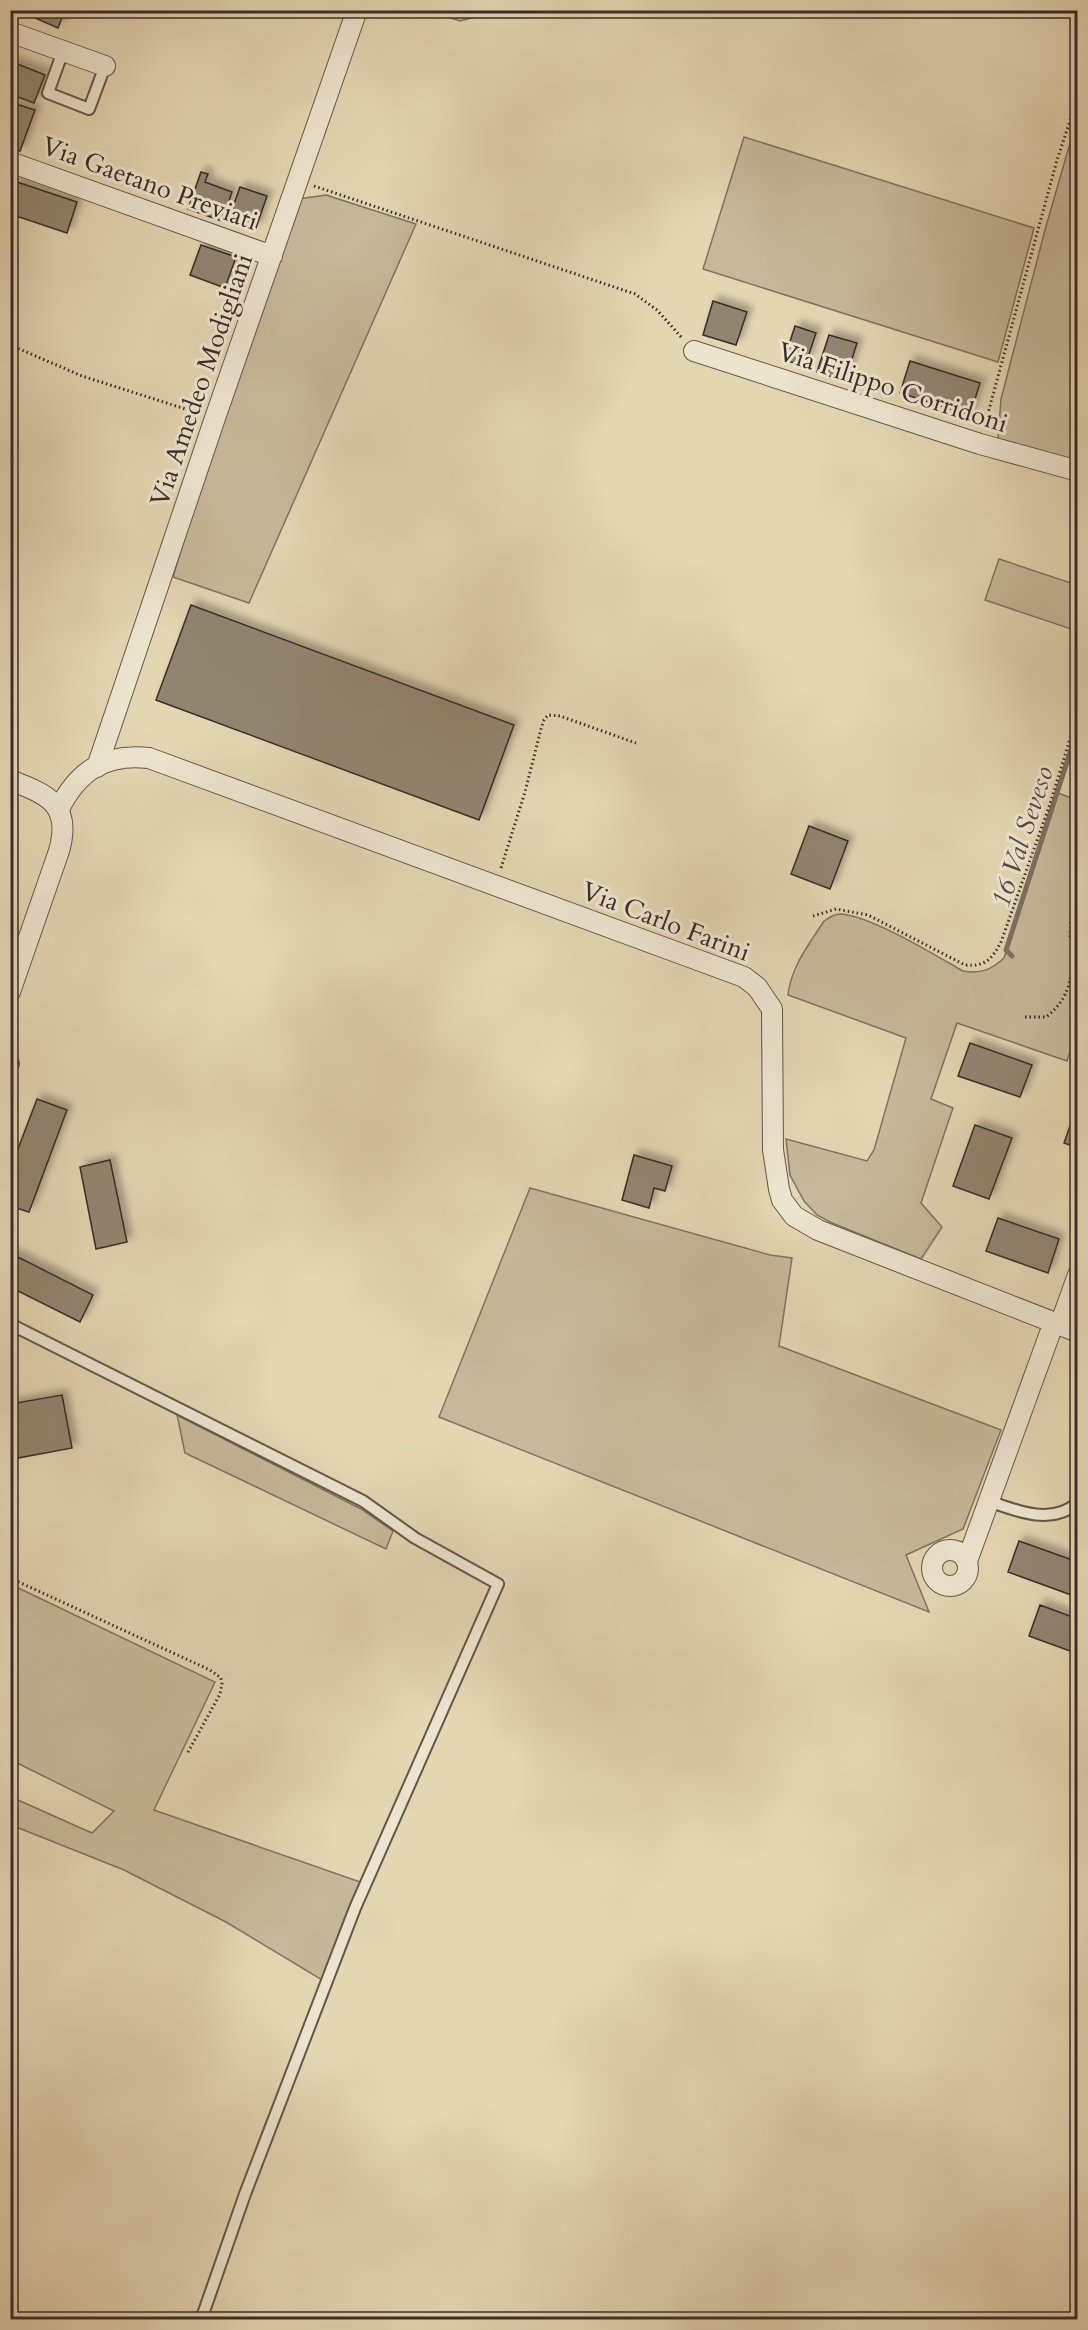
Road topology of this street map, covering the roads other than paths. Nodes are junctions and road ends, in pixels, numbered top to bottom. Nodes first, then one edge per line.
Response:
1 (357, 10) edge
2 (10, 32) edge
3 (63, 51) junction
4 (105, 66) joint
5 (10, 162) edge
6 (272, 256) junction
7 (694, 351) road end
8 (1077, 471) edge
9 (97, 767) junction
10 (10, 780) edge
11 (59, 809) junction
12 (10, 992) edge
13 (10, 1053) edge
14 (10, 1071) edge
15 (1077, 1275) edge
16 (10, 1324) edge
17 (1064, 1326) edge
18 (988, 1501) junction
19 (1077, 1502) edge
20 (959, 1555) dead end
21 (201, 2319) edge

1 - 6 street, Via Amedeo Modigliani
2 - 3 street
3 - 4 street
3 - 4 lane
5 - 6 street, Via Gaetano Previati
6 - 9 street, Via Amedeo Modigliani
7 - 8 street, Via Filippo Corridoni
9 - 11 street, Via Carlo Farini
9 - 17 street, Via Carlo Farini
10 - 11 street
11 - 12 street
13 - 14 lane
15 - 17 street
16 - 21 lane
17 - 18 street
18 - 19 lane
18 - 20 street

